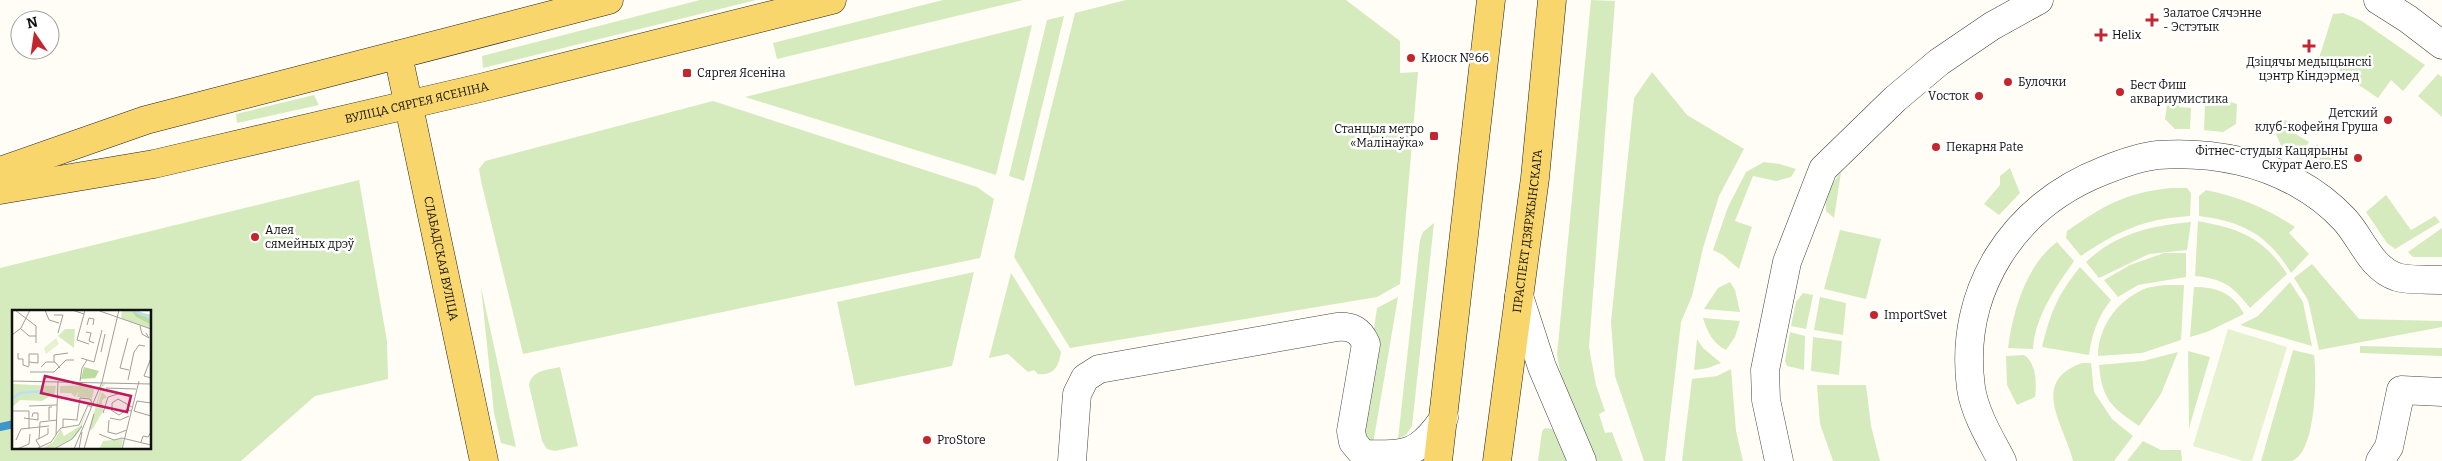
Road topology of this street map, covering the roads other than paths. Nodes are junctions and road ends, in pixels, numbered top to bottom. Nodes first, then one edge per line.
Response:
1 (832, 0) edge
2 (1491, 0) edge
3 (1552, 0) edge
4 (2038, 0) edge
5 (2378, 0) edge
6 (598, 1) edge
7 (2442, 45) edge
8 (398, 55) junction
9 (407, 104) junction
10 (0, 171) edge
11 (0, 190) edge
12 (2442, 280) edge
13 (1519, 296) junction
14 (2442, 392) edge
15 (1444, 418) junction
16 (484, 461) edge
17 (1072, 461) edge
18 (1438, 461) edge
19 (1496, 461) edge
20 (1582, 461) edge
21 (1778, 461) edge
22 (2002, 461) edge
23 (2380, 461) edge

1 - 9 main road, ВУЛІЦА СЯРГЕЯ ЯСЕНІНА
2 - 15 main road
3 - 13 main road, ПРАСПЕКТ ДЗЯРЖЫНСКАГА
4 - 21 street
5 - 7 street
6 - 8 main road
8 - 9 main road, СЛАБАДСКАЯ ВУЛІЦА
8 - 10 main road
9 - 11 main road, ВУЛІЦА СЯРГЕЯ ЯСЕНІНА
9 - 16 main road, СЛАБАДСКАЯ ВУЛІЦА
12 - 22 street
13 - 19 main road, ПРАСПЕКТ ДЗЯРЖЫНСКАГА
13 - 20 street
14 - 23 street
15 - 17 street
15 - 18 main road

